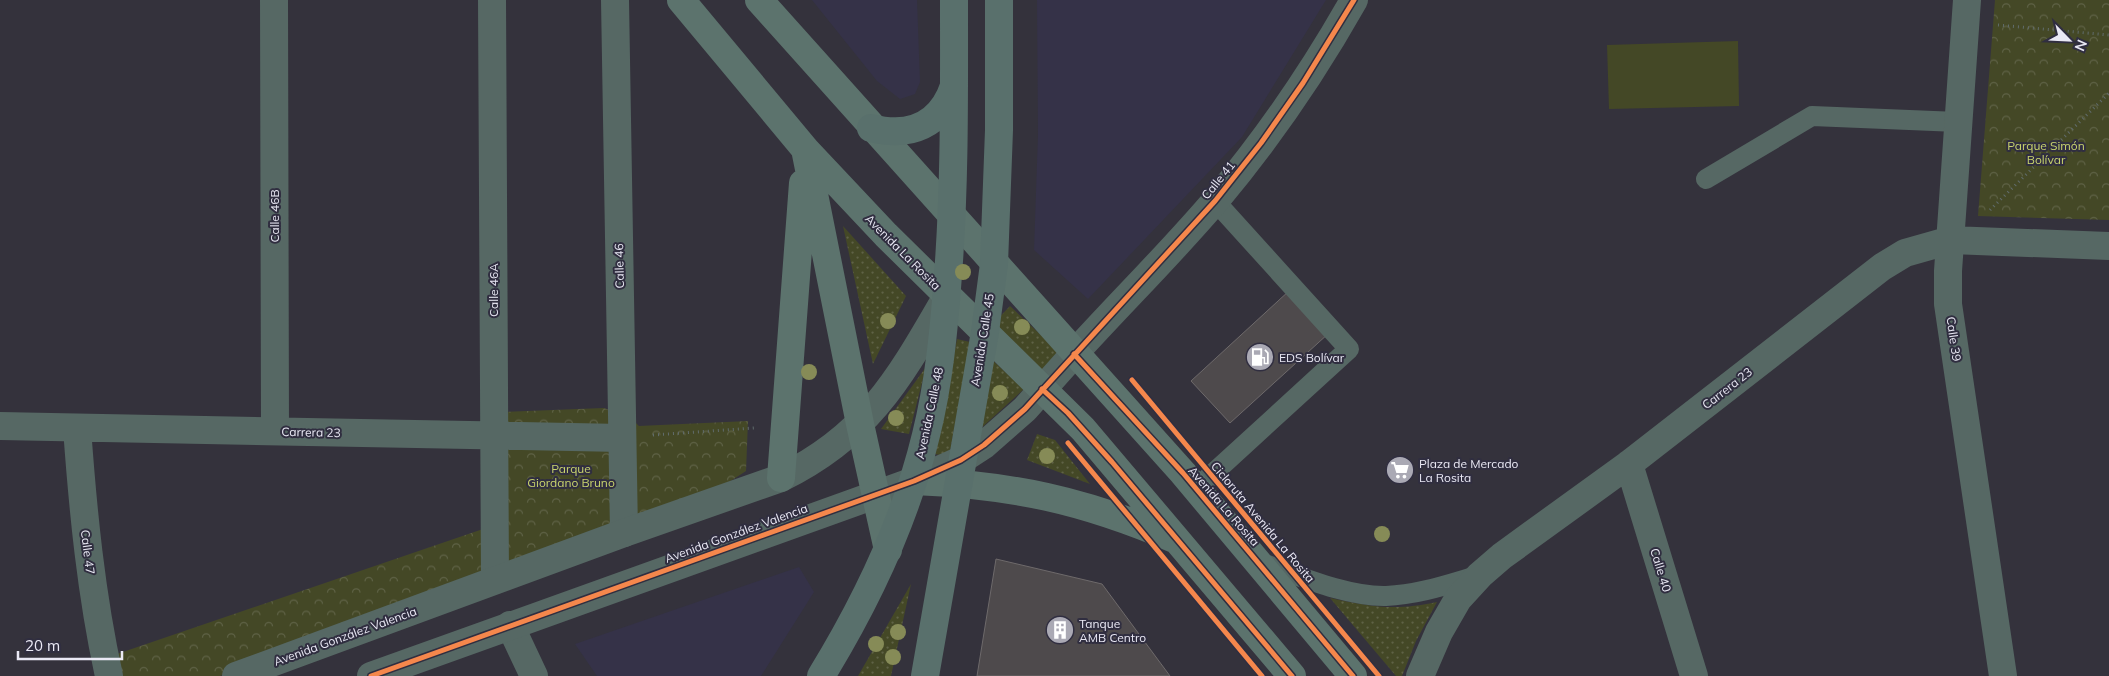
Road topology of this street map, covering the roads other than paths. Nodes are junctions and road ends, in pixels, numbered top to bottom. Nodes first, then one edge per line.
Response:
1 (274, 0) edge
2 (492, 0) edge
3 (614, 0) edge
4 (681, 0) edge
5 (759, 0) edge
6 (954, 0) edge
7 (999, 0) edge
8 (1354, 0) edge
9 (1966, 11) edge
10 (954, 84) junction
11 (1958, 122) junction
12 (871, 128) junction
13 (805, 149) junction
14 (1706, 179) dead end
15 (1215, 201) junction
16 (952, 218) junction
17 (1955, 240) junction
18 (2109, 246) edge
19 (994, 264) junction
20 (947, 296) junction
21 (985, 332) junction
22 (1074, 354) junction
23 (1042, 389) junction
24 (860, 424) junction
25 (0, 426) edge
26 (77, 428) junction
27 (275, 432) junction
28 (494, 436) junction
29 (622, 438) junction
30 (1629, 464) junction
31 (960, 471) junction
32 (781, 478) junction
33 (914, 481) junction
34 (1196, 489) junction
35 (875, 493) junction
36 (624, 533) junction
37 (1180, 542) junction
38 (888, 550) junction
39 (1259, 562) junction
40 (1480, 575) junction
41 (495, 580) junction
42 (510, 626) junction
43 (109, 676) edge
44 (236, 676) edge
45 (371, 676) edge
46 (534, 676) edge
47 (820, 676) edge
48 (925, 676) edge
49 (1292, 676) edge
50 (1353, 676) edge
51 (1420, 676) edge
52 (1694, 676) edge
53 (2003, 676) edge

1 - 27 street, Calle 46B
2 - 28 street, Calle 46A
3 - 29 street, Calle 46
4 - 13 main road, Avenida La Rosita
5 - 12 main road, Avenida La Rosita
6 - 10 main road
7 - 19 main road, Avenida Calle 45
8 - 15 street, Calle 41
9 - 11 street, Calle 39
10 - 12 main road
10 - 16 main road
11 - 14 lane
11 - 17 street, Calle 39
12 - 16 main road, Avenida La Rosita
13 - 20 main road, Avenida La Rosita
13 - 24 main road
13 - 32 main road
15 - 22 street, Calle 41
15 - 34 lane
16 - 19 main road, Avenida La Rosita
16 - 20 main road, Avenida Calle 48
17 - 18 street, Carrera 23
17 - 30 street, Carrera 23
17 - 53 street, Calle 39
19 - 21 main road, Avenida Calle 45
19 - 22 main road, Avenida La Rosita
20 - 21 main road, Avenida La Rosita
20 - 24 street, Avenida González Valencia
20 - 33 main road, Avenida Calle 48
21 - 23 main road, Avenida La Rosita
21 - 31 main road, Avenida Calle 45
22 - 23 street
22 - 34 main road, Avenida La Rosita
23 - 31 street
23 - 37 main road, Avenida La Rosita
24 - 32 street, Avenida González Valencia
24 - 35 main road
25 - 26 street, Carrera 23
26 - 27 street, Carrera 23
26 - 43 street, Calle 47
27 - 28 street, Carrera 23
28 - 29 street, Carrera 23
28 - 41 street, Calle 46A
29 - 36 street, Calle 46
30 - 40 street, Carrera 23
30 - 52 street, Calle 40
31 - 33 main road
31 - 37 main road
31 - 48 main road, Avenida Calle 45
32 - 36 street, Avenida González Valencia
33 - 35 street, Avenida González Valencia
33 - 38 main road, Avenida Calle 48
34 - 39 main road, Avenida La Rosita
35 - 38 main road
35 - 42 street, Avenida González Valencia
36 - 41 street, Avenida González Valencia
37 - 49 main road, Avenida La Rosita
38 - 47 main road, Avenida Calle 48
39 - 40 lane
39 - 50 main road, Avenida La Rosita
40 - 51 street, Carrera 23
41 - 44 street, Avenida González Valencia
42 - 45 street, Avenida González Valencia
42 - 46 street

